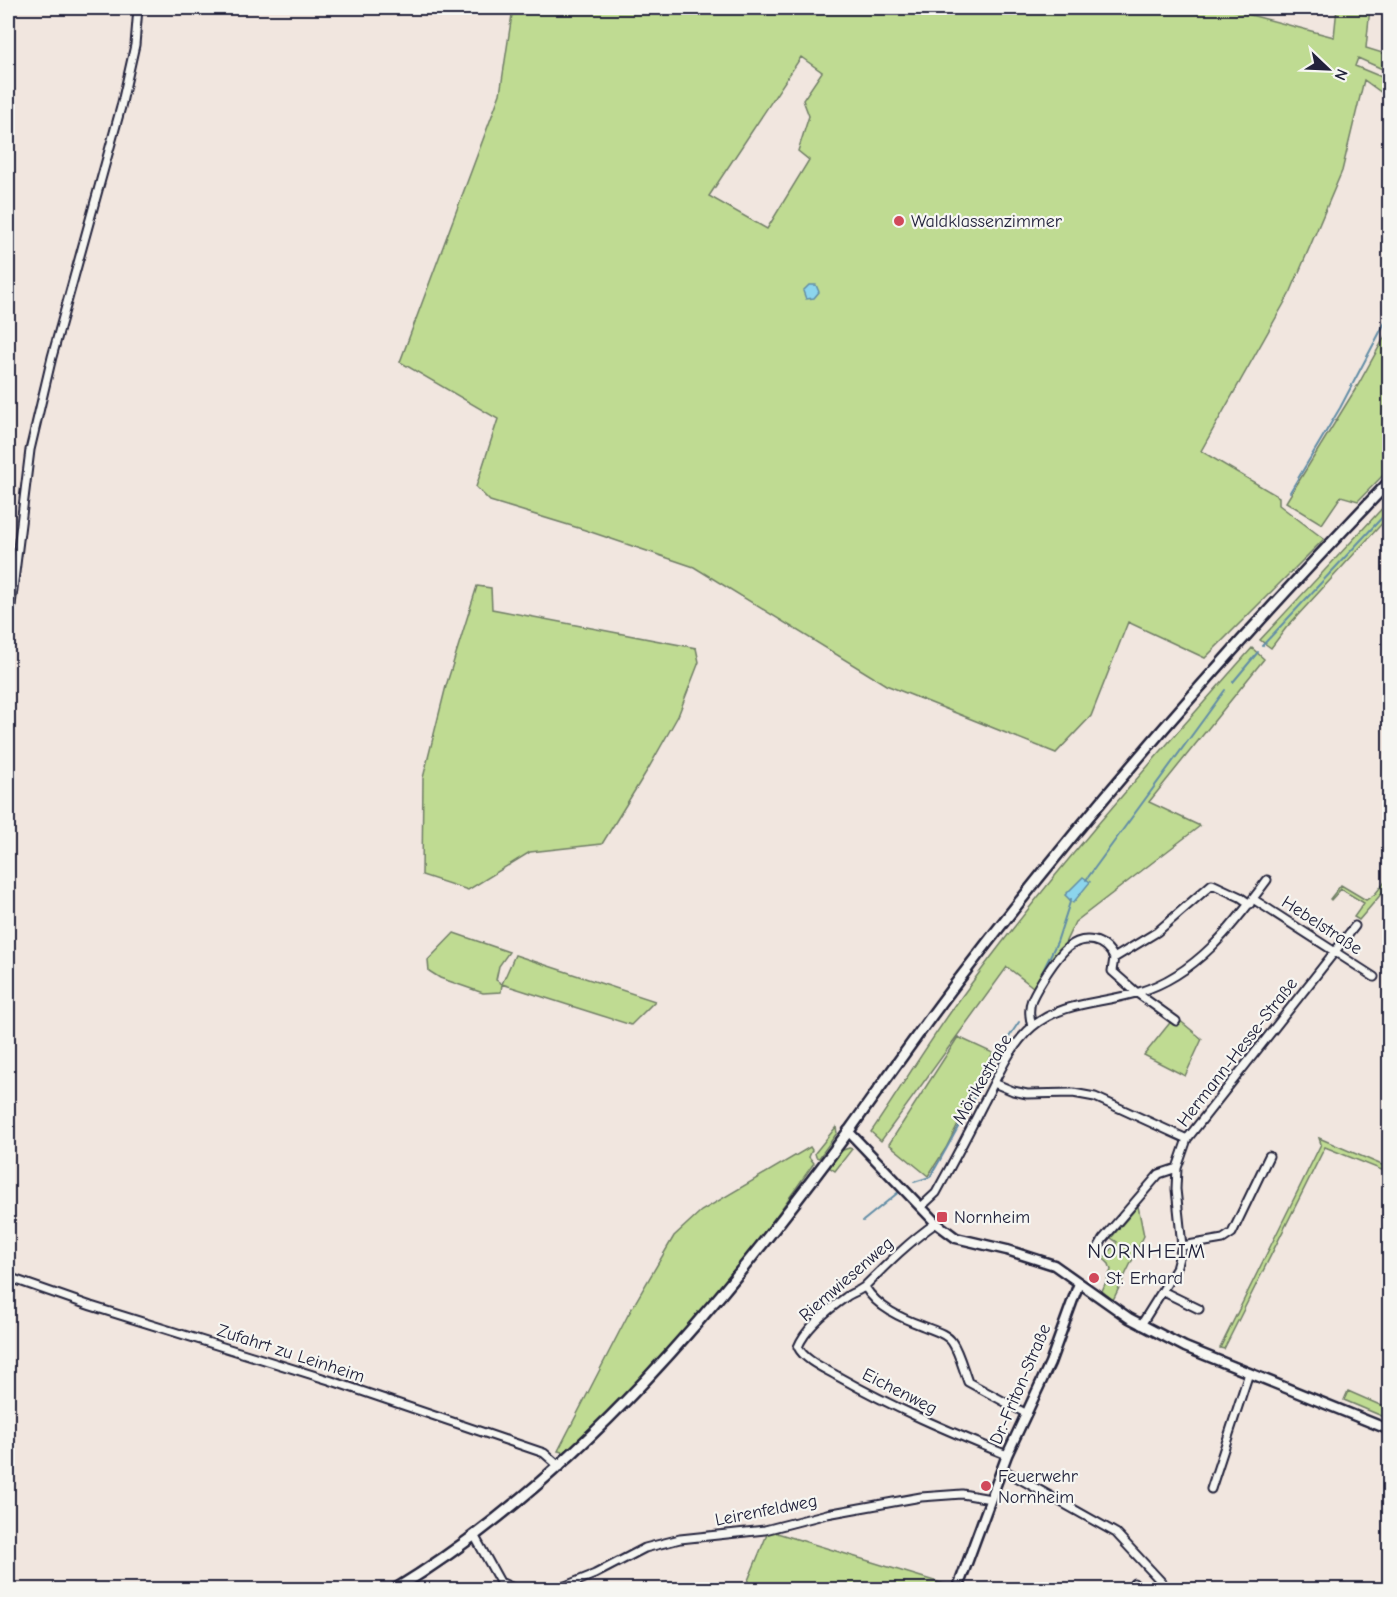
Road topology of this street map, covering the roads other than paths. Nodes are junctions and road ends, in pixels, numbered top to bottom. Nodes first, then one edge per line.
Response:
1 (138, 8) edge
2 (1389, 481) edge
3 (8, 630) edge
4 (1267, 880) dead end
5 (1251, 901) junction
6 (1355, 926) dead end
7 (1335, 952) junction
8 (1114, 958) junction
9 (1374, 977) dead end
10 (1137, 993) junction
11 (1176, 1021) dead end
12 (1032, 1028) junction
13 (994, 1083) junction
14 (848, 1131) junction
15 (1186, 1139) junction
16 (1269, 1156) dead end
17 (1177, 1168) junction
18 (922, 1206) junction
19 (936, 1223) junction
20 (1182, 1246) junction
21 (1098, 1248) dead end
22 (8, 1277) edge
23 (1079, 1283) junction
24 (865, 1287) junction
25 (1164, 1292) junction
26 (1199, 1309) dead end
27 (1141, 1325) junction
28 (804, 1335) joint
29 (1249, 1372) junction
30 (1027, 1414) junction
31 (1389, 1430) edge
32 (1007, 1455) junction
33 (560, 1467) junction
34 (1002, 1469) junction
35 (1211, 1489) dead end
36 (991, 1499) junction
37 (474, 1535) junction
38 (394, 1590) edge
39 (518, 1590) edge
40 (555, 1590) edge
41 (957, 1590) edge
42 (1169, 1590) edge

1 - 3 street
2 - 14 main road
4 - 5 street, Mörikestraße
5 - 7 street, Hebelstraße
5 - 8 street, Hebelstraße
5 - 10 street, Mörikestraße
6 - 7 street, Hermann-Hesse-Straße
7 - 9 street, Hebelstraße
7 - 15 street, Hermann-Hesse-Straße
8 - 10 street
8 - 12 street
10 - 11 street
10 - 12 street, Mörikestraße
12 - 13 street, Mörikestraße
13 - 15 street
13 - 18 street, Mörikestraße
14 - 18 street
14 - 33 main road
15 - 17 street, Hermann-Hesse-Straße
16 - 20 street
17 - 20 street, Hermann-Hesse-Straße
17 - 21 street
18 - 19 street
19 - 23 street
19 - 24 street, Riemwiesenweg
20 - 25 street
22 - 33 street, Zufahrt zu Leinheim
23 - 27 street
23 - 30 street, Dr.-Friton-Straße
24 - 28 street, Riemwiesenweg
24 - 30 street
25 - 26 street
25 - 27 street
27 - 29 street
28 - 32 street, Eichenweg
29 - 31 street
29 - 35 street
30 - 32 street, Dr.-Friton-Straße
32 - 34 street, Dr.-Friton-Straße
33 - 37 main road
34 - 36 street, Dr.-Friton-Straße
34 - 42 street
36 - 40 street, Leirenfeldweg
36 - 41 street, Dr.-Friton-Straße
37 - 38 main road
37 - 39 street

